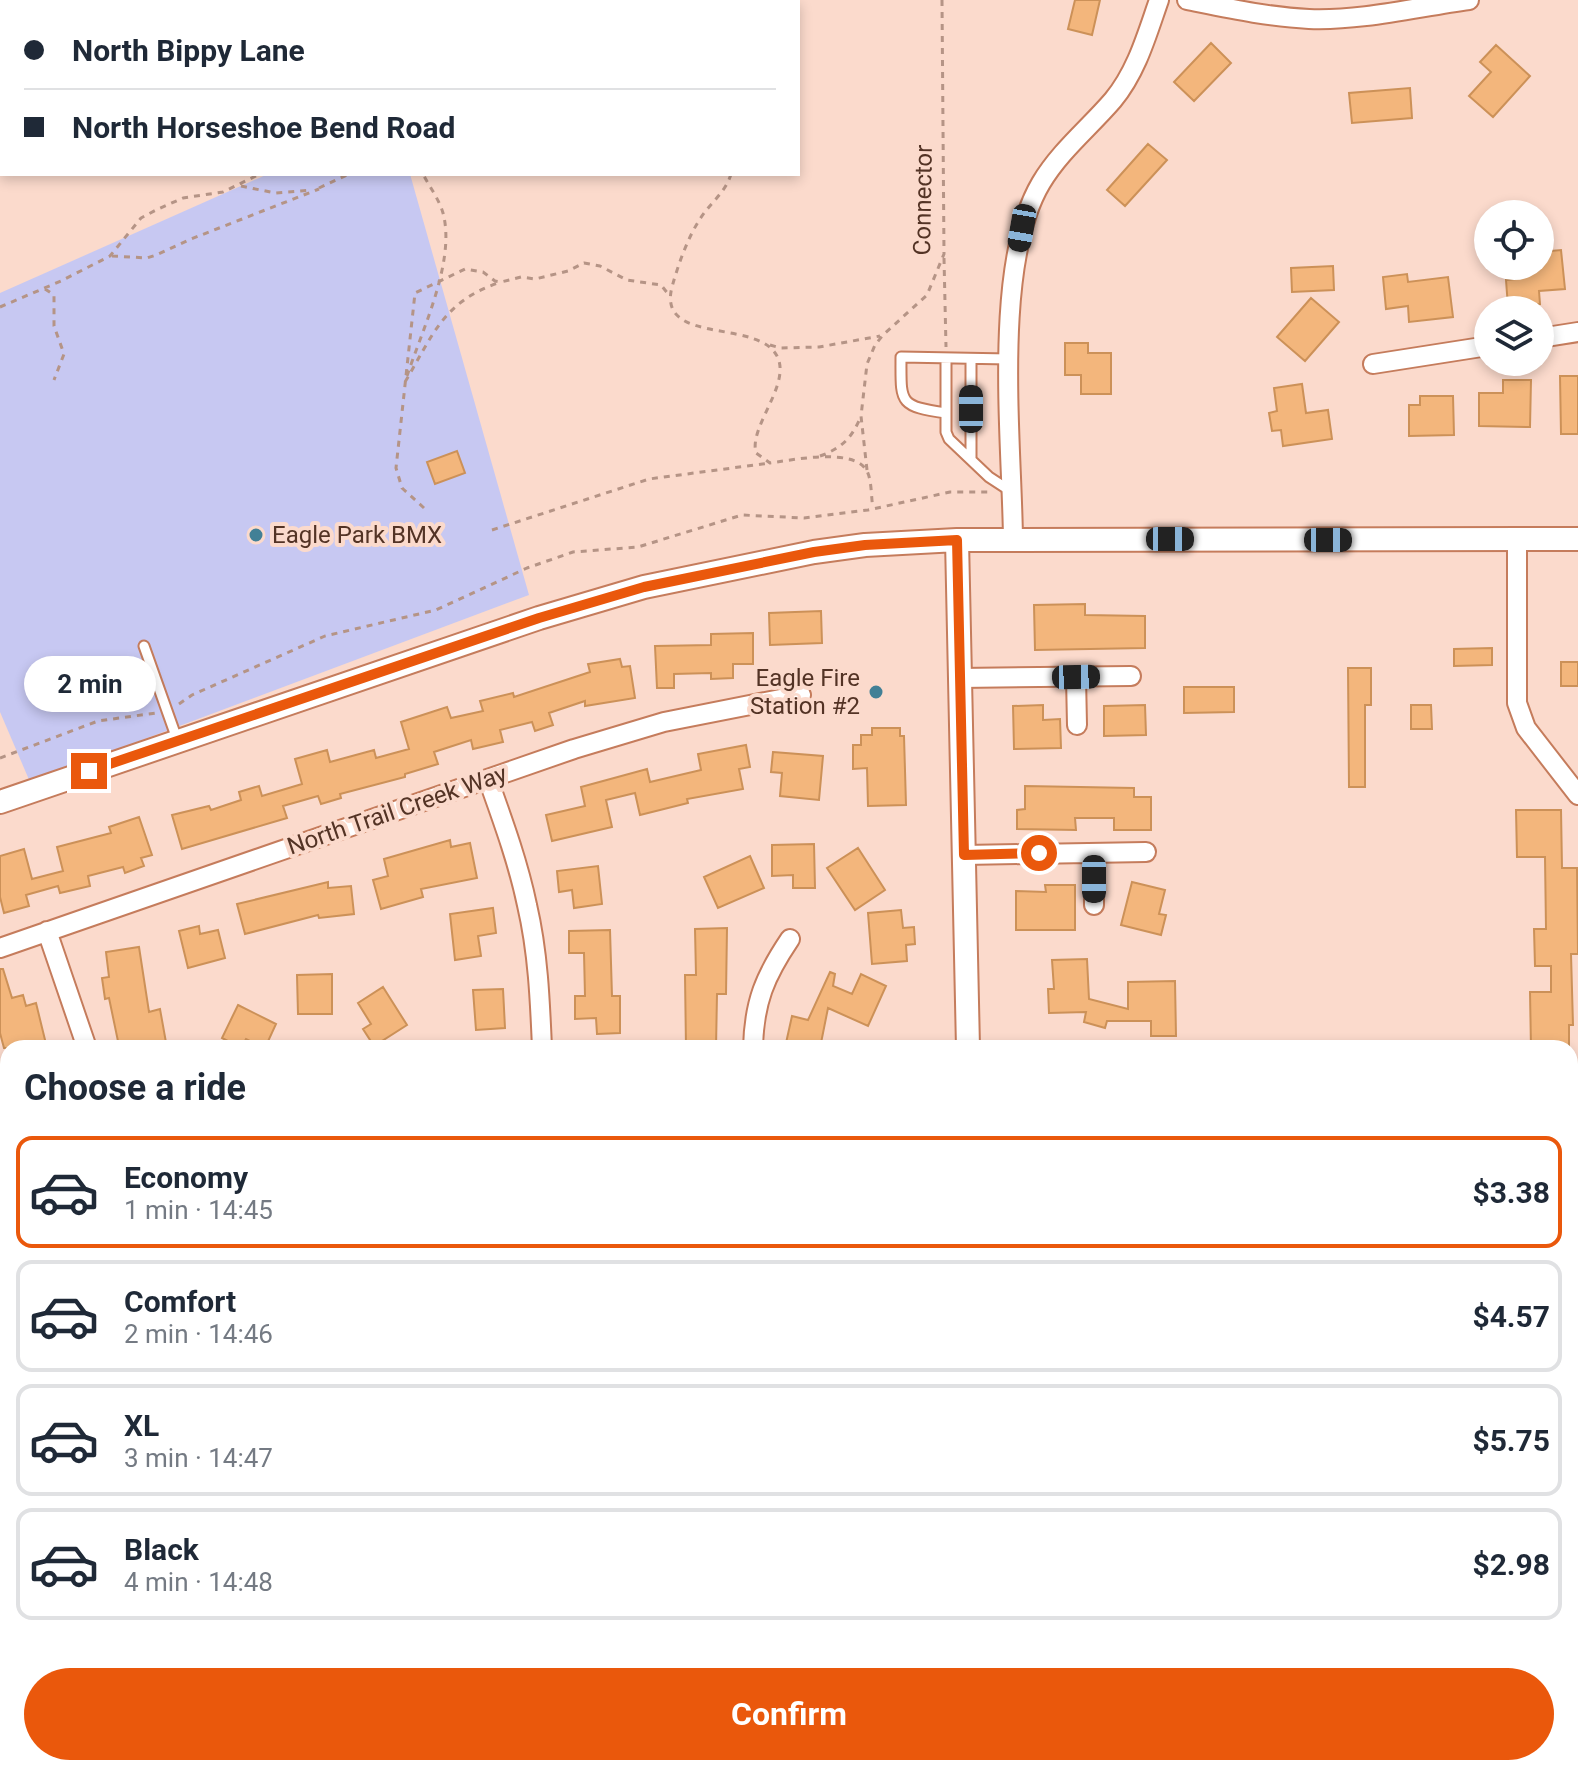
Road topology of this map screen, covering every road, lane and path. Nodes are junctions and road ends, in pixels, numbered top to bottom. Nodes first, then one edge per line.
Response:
1 (943, 0) edge
2 (1159, 0) edge
3 (1187, 0) edge
4 (1469, 0) edge
5 (257, 176) edge
6 (345, 176) edge
7 (424, 176) edge
8 (730, 176) edge
9 (241, 186) junction
10 (319, 189) junction
11 (944, 254) junction
12 (110, 256) junction
13 (440, 280) junction
14 (61, 281) junction
15 (501, 282) junction
16 (44, 289) junction
17 (54, 295) junction
18 (670, 297) junction
19 (0, 307) edge
20 (1578, 332) edge
21 (883, 335) junction
22 (1554, 336) edge
23 (770, 345) junction
24 (1474, 348) edge
25 (946, 359) junction
26 (971, 359) junction
27 (1009, 359) junction
28 (1373, 364) dead end
29 (54, 380) dead end
30 (404, 383) junction
31 (946, 413) junction
32 (861, 416) junction
33 (816, 457) junction
34 (971, 459) junction
35 (770, 463) junction
36 (867, 470) junction
37 (1007, 492) junction
38 (424, 508) dead end
39 (873, 508) junction
40 (492, 530) dead end
41 (1013, 539) junction
42 (1578, 539) edge
43 (957, 540) junction
44 (1517, 540) junction
45 (144, 646) dead end
46 (1131, 676) dead end
47 (1076, 677) junction
48 (960, 678) junction
49 (801, 695) dead end
50 (178, 705) dead end
51 (156, 713) dead end
52 (1077, 725) dead end
53 (177, 739) junction
54 (0, 758) edge
55 (1570, 768) edge
56 (488, 779) junction
57 (1578, 795) edge
58 (0, 802) edge
59 (1146, 852) dead end
60 (1094, 853) junction
61 (964, 855) junction
62 (1094, 905) dead end
63 (47, 931) junction
64 (790, 939) dead end
65 (0, 948) edge
66 (84, 1040) edge
67 (542, 1040) edge
68 (753, 1040) edge
69 (968, 1040) edge

1 - 11 path, Connector
2 - 27 street
3 - 4 street
5 - 9 path
6 - 10 path
7 - 13 path
8 - 18 path
9 - 10 path
9 - 12 path
10 - 12 path
11 - 21 path, Connector
11 - 25 path
12 - 14 path
13 - 15 path
13 - 30 path
13 - 30 path
14 - 16 path
14 - 17 path
15 - 18 path
15 - 30 path
16 - 17 path
16 - 19 path
17 - 29 path
18 - 23 path
20 - 22 street
21 - 23 path
21 - 32 path, Connector
23 - 35 path
24 - 28 street
25 - 26 lane
25 - 31 lane
25 - 31 lane
26 - 27 lane
26 - 34 lane
27 - 37 street
30 - 38 path
31 - 34 lane
32 - 33 path
32 - 36 path, Connector
33 - 35 path
33 - 36 path
34 - 37 lane
35 - 40 path
36 - 39 path, Connector
37 - 39 path
37 - 41 street
39 - 50 path
41 - 43 street
41 - 44 street
42 - 44 street
43 - 48 street
43 - 53 street
44 - 55 street
45 - 53 lane
46 - 47 street
47 - 48 street
47 - 52 street
48 - 61 street
49 - 56 street, North Trail Creek Way
51 - 54 path
53 - 58 street
55 - 57 street
56 - 63 street, North Trail Creek Way
56 - 67 street
59 - 60 street
60 - 61 street
60 - 62 street
61 - 69 street
63 - 65 street, North Trail Creek Way
63 - 66 street
64 - 68 street

